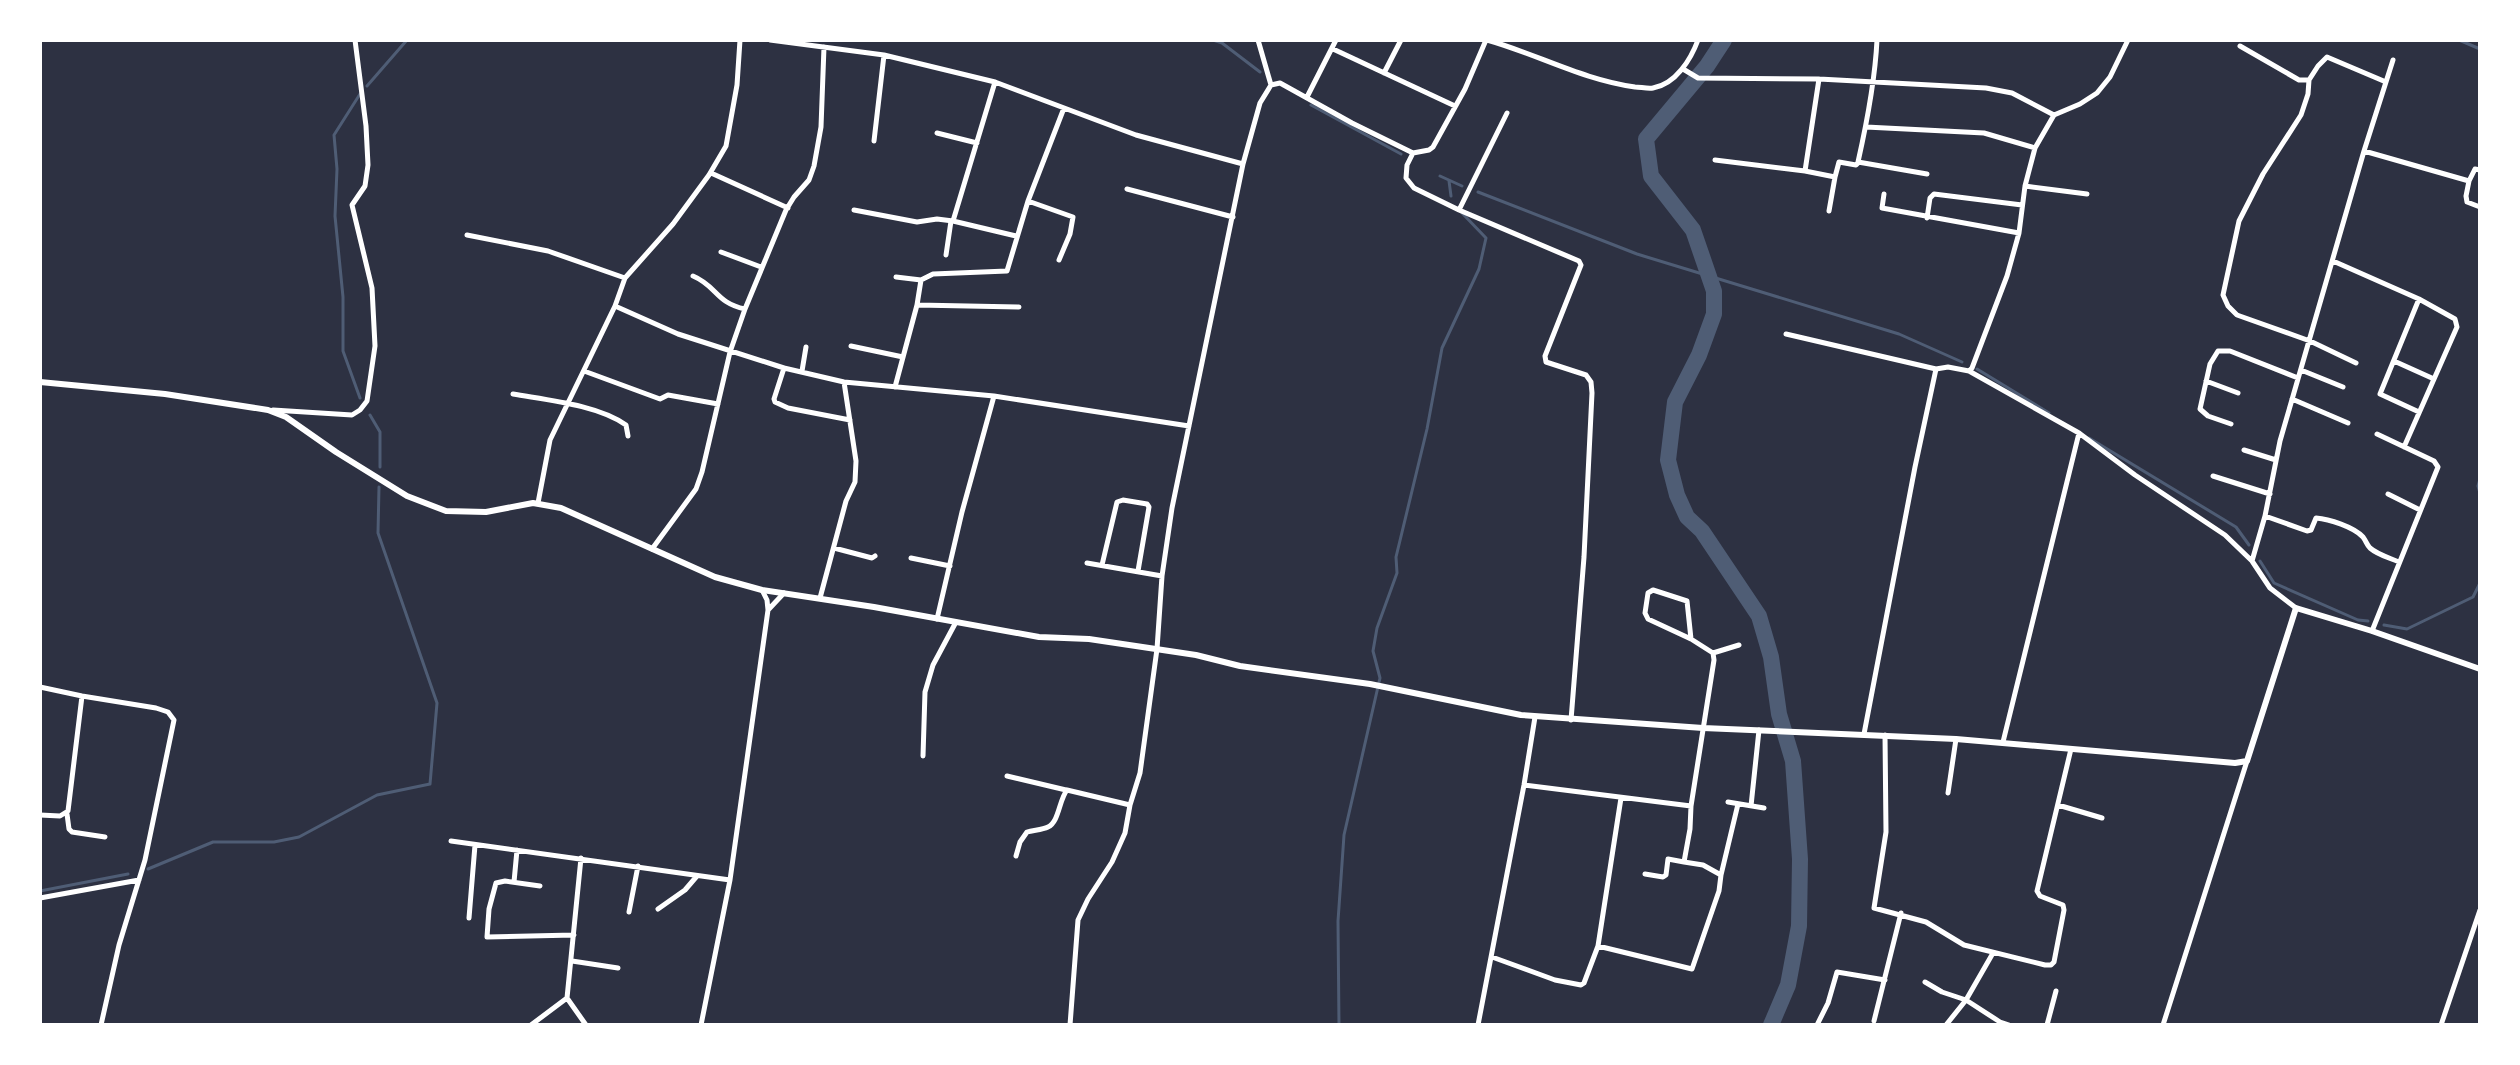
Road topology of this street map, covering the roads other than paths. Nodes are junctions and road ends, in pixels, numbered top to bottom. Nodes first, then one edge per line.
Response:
1 (355, 40) edge
2 (740, 40) edge
3 (770, 40) edge
4 (1258, 40) edge
5 (1336, 40) edge
6 (1401, 40) edge
7 (1487, 40) edge
8 (1698, 40) edge
9 (1877, 40) edge
10 (2128, 40) edge
11 (2240, 46) dead end
12 (824, 47) junction
13 (1333, 49) junction
14 (884, 55) junction
15 (2393, 60) dead end
16 (1684, 70) junction
17 (1384, 73) junction
18 (1819, 79) junction
19 (2309, 80) junction
20 (995, 82) junction
21 (1874, 82) junction
22 (2386, 82) junction
23 (1271, 85) junction
24 (1307, 97) junction
25 (1455, 106) junction
26 (1064, 108) junction
27 (1507, 113) dead end
28 (2054, 115) junction
29 (1866, 127) junction
30 (937, 133) dead end
31 (874, 141) dead end
32 (977, 143) junction
33 (2035, 148) junction
34 (2364, 151) junction
35 (1413, 153) junction
36 (1715, 160) dead end
37 (2480, 161) edge
38 (1858, 162) junction
39 (1243, 164) junction
40 (2478, 169) edge
41 (1805, 171) junction
42 (711, 173) junction
43 (1927, 174) dead end
44 (1835, 177) junction
45 (2469, 181) junction
46 (2025, 186) junction
47 (1127, 189) dead end
48 (1884, 194) dead end
49 (2087, 194) dead end
50 (1028, 201) junction
51 (2023, 205) junction
52 (2480, 207) edge
53 (788, 208) junction
54 (854, 210) dead end
55 (1459, 210) junction
56 (1829, 211) dead end
57 (1233, 217) junction
58 (1927, 218) junction
59 (952, 221) junction
60 (2019, 233) junction
61 (467, 235) dead end
62 (1016, 236) junction
63 (721, 252) dead end
64 (946, 255) dead end
65 (1059, 260) dead end
66 (2333, 261) junction
67 (761, 267) junction
68 (693, 276) dead end
69 (896, 277) dead end
70 (625, 278) junction
71 (921, 280) junction
72 (2419, 299) junction
73 (917, 305) junction
74 (615, 306) junction
75 (1019, 307) dead end
76 (745, 309) junction
77 (1786, 334) dead end
78 (2310, 341) junction
79 (851, 346) dead end
80 (806, 347) dead end
81 (730, 352) junction
82 (903, 357) junction
83 (2394, 361) junction
84 (2356, 363) dead end
85 (784, 368) junction
86 (1936, 369) junction
87 (2301, 370) junction
88 (584, 371) junction
89 (802, 371) junction
90 (1969, 371) junction
91 (2298, 378) junction
92 (2434, 379) junction
93 (2206, 381) junction
94 (40, 382) edge
95 (844, 382) junction
96 (895, 387) junction
97 (2343, 387) dead end
98 (2238, 393) dead end
99 (513, 394) dead end
100 (994, 396) junction
101 (2292, 399) junction
102 (569, 403) junction
103 (718, 404) junction
104 (268, 410) junction
105 (2419, 412) junction
106 (850, 420) junction
107 (2348, 423) dead end
108 (2231, 424) dead end
109 (1189, 426) junction
110 (2079, 433) junction
111 (2377, 434) dead end
112 (628, 436) dead end
113 (2404, 447) junction
114 (2244, 450) dead end
115 (2276, 460) junction
116 (2213, 476) dead end
117 (2270, 494) junction
118 (2388, 494) dead end
119 (538, 503) junction
120 (2420, 510) junction
121 (2265, 516) junction
122 (834, 548) junction
123 (652, 549) junction
124 (875, 556) dead end
125 (911, 558) dead end
126 (2252, 561) junction
127 (2399, 562) junction
128 (1087, 563) dead end
129 (1102, 565) junction
130 (950, 566) junction
131 (1138, 571) junction
132 (1162, 576) junction
133 (762, 590) junction
134 (784, 593) junction
135 (820, 598) junction
136 (2296, 608) junction
137 (768, 610) junction
138 (937, 619) junction
139 (956, 622) junction
140 (2372, 631) junction
141 (1691, 639) junction
142 (1739, 645) dead end
143 (1157, 649) junction
144 (1713, 653) junction
145 (2480, 669) edge
146 (40, 687) edge
147 (82, 696) junction
148 (1535, 717) junction
149 (1571, 720) junction
150 (1703, 728) junction
151 (1759, 729) junction
152 (1864, 734) junction
153 (1885, 737) junction
154 (1956, 739) junction
155 (2003, 742) junction
156 (2071, 749) junction
157 (923, 756) dead end
158 (2247, 761) junction
159 (1007, 776) dead end
160 (1524, 785) junction
161 (1067, 790) junction
162 (1948, 793) dead end
163 (1621, 798) junction
164 (1728, 802) dead end
165 (1738, 804) junction
166 (1130, 805) junction
167 (2058, 805) junction
168 (1691, 806) junction
169 (1751, 806) junction
170 (1764, 808) dead end
171 (67, 814) junction
172 (40, 815) edge
173 (2102, 818) dead end
174 (105, 837) dead end
175 (451, 841) dead end
176 (475, 845) junction
177 (517, 850) junction
178 (1016, 856) dead end
179 (581, 858) junction
180 (1684, 862) junction
181 (638, 866) junction
182 (1645, 874) dead end
183 (697, 875) junction
184 (1721, 875) junction
185 (139, 880) junction
186 (730, 880) junction
187 (514, 882) junction
188 (540, 886) dead end
189 (40, 898) edge
190 (658, 909) dead end
191 (2480, 910) edge
192 (629, 912) dead end
193 (1901, 913) junction
194 (469, 918) dead end
195 (574, 935) junction
196 (1598, 946) junction
197 (1993, 953) junction
198 (1492, 957) junction
199 (572, 961) junction
200 (618, 968) dead end
201 (1885, 980) junction
202 (1925, 982) dead end
203 (2056, 991) dead end
204 (567, 998) junction
205 (1966, 1000) junction
206 (1874, 1021) dead end
207 (101, 1025) edge
208 (531, 1025) edge
209 (586, 1025) edge
210 (701, 1025) edge
211 (1070, 1025) edge
212 (1478, 1025) edge
213 (1817, 1025) edge
214 (1946, 1025) edge
215 (2009, 1025) edge
216 (2047, 1025) edge
217 (2163, 1025) edge
218 (2441, 1025) edge

1 - 104 street
2 - 42 street
3 - 12 street
4 - 23 street
5 - 13 street
6 - 17 street
7 - 16 street
7 - 25 street
8 - 16 street
9 - 21 street
10 - 28 street
11 - 19 street
12 - 14 street
12 - 53 street
13 - 17 street
13 - 24 street
14 - 20 street
14 - 31 street
15 - 22 street
16 - 18 street
17 - 25 street
18 - 21 street
18 - 41 street
19 - 22 street
19 - 78 street
20 - 26 street
20 - 32 street
21 - 28 street
21 - 29 street
22 - 34 street
23 - 24 street
23 - 39 street
24 - 35 street
25 - 35 street
26 - 39 street
26 - 50 street
27 - 55 street
28 - 33 street
29 - 33 street
29 - 38 street
30 - 32 street
32 - 59 street
33 - 46 street
34 - 45 street
34 - 66 street
35 - 55 street
36 - 41 street
37 - 40 street
38 - 43 street
38 - 44 street
39 - 57 street
40 - 45 street
41 - 44 street
42 - 53 street
42 - 70 street
44 - 56 street
45 - 52 street
46 - 49 street
46 - 51 street
47 - 57 street
48 - 58 street
50 - 62 street
50 - 65 street
51 - 58 street
51 - 60 street
53 - 67 street
54 - 59 street
55 - 149 street
57 - 109 street
58 - 60 street
59 - 62 street
59 - 64 street
60 - 90 street
61 - 70 street
62 - 71 street
63 - 67 street
66 - 72 street
66 - 78 street
67 - 76 street
68 - 76 street
69 - 71 street
70 - 74 street
71 - 73 street
72 - 83 street
72 - 92 street
73 - 75 street
73 - 82 street
74 - 81 street
74 - 88 street
76 - 81 street
77 - 86 street
78 - 84 street
78 - 87 street
79 - 82 street
80 - 89 street
81 - 85 street
81 - 103 street
82 - 96 street
83 - 92 street
83 - 105 street
85 - 89 street
85 - 106 street
86 - 90 street
86 - 152 street
87 - 91 street
87 - 97 street
88 - 102 street
88 - 103 street
89 - 95 street
90 - 110 street
91 - 93 street
91 - 101 street
92 - 105 street
93 - 98 street
93 - 108 street
94 - 104 street
95 - 96 street
95 - 106 street
96 - 100 street
99 - 102 street
100 - 109 street
100 - 130 street
101 - 107 street
101 - 115 street
102 - 112 street
102 - 119 street
103 - 123 street
104 - 119 street
105 - 113 street
106 - 122 street
109 - 132 street
110 - 126 street
110 - 155 street
111 - 113 street
113 - 120 street
114 - 115 street
115 - 117 street
116 - 117 street
117 - 121 street
118 - 120 street
119 - 123 street
120 - 127 street
121 - 126 street
121 - 127 street
122 - 124 street
122 - 135 street
123 - 133 street
125 - 130 street
126 - 136 street
127 - 140 street
128 - 129 street
129 - 131 street
129 - 131 street
130 - 138 street
131 - 132 street
132 - 143 street
133 - 134 street
133 - 137 street
134 - 135 street
134 - 137 street
135 - 138 street
136 - 140 street
136 - 158 street
137 - 186 street
138 - 139 street
139 - 143 street
139 - 157 street
140 - 145 street
141 - 141 street
141 - 144 street
142 - 144 street
143 - 148 street
143 - 166 street
144 - 150 street
146 - 147 street
147 - 171 street
147 - 185 street
148 - 149 street
148 - 160 street
149 - 150 street
150 - 151 street
150 - 168 street
151 - 152 street
151 - 169 street
152 - 153 street
153 - 154 street
153 - 193 street
154 - 155 street
154 - 162 street
155 - 156 street
156 - 158 street
156 - 167 street
158 - 217 street
159 - 161 street
160 - 163 street
160 - 198 street
161 - 166 street
161 - 178 street
163 - 168 street
163 - 196 street
164 - 165 street
165 - 169 street
165 - 184 street
166 - 211 street
167 - 173 street
167 - 197 street
168 - 180 street
169 - 170 street
171 - 172 street
171 - 174 street
175 - 176 street
176 - 177 street
176 - 194 street
177 - 179 street
177 - 187 street
179 - 181 street
179 - 195 street
180 - 182 street
180 - 184 street
181 - 183 street
181 - 192 street
183 - 186 street
183 - 190 street
184 - 196 street
185 - 189 street
185 - 207 street
186 - 210 street
187 - 188 street
187 - 195 street
191 - 218 street
193 - 197 street
193 - 201 street
195 - 199 street
196 - 198 street
197 - 205 street
198 - 212 street
199 - 200 street
199 - 204 street
201 - 206 street
201 - 213 street
202 - 205 street
203 - 216 street
204 - 208 street
204 - 209 street
205 - 214 street
205 - 215 street

